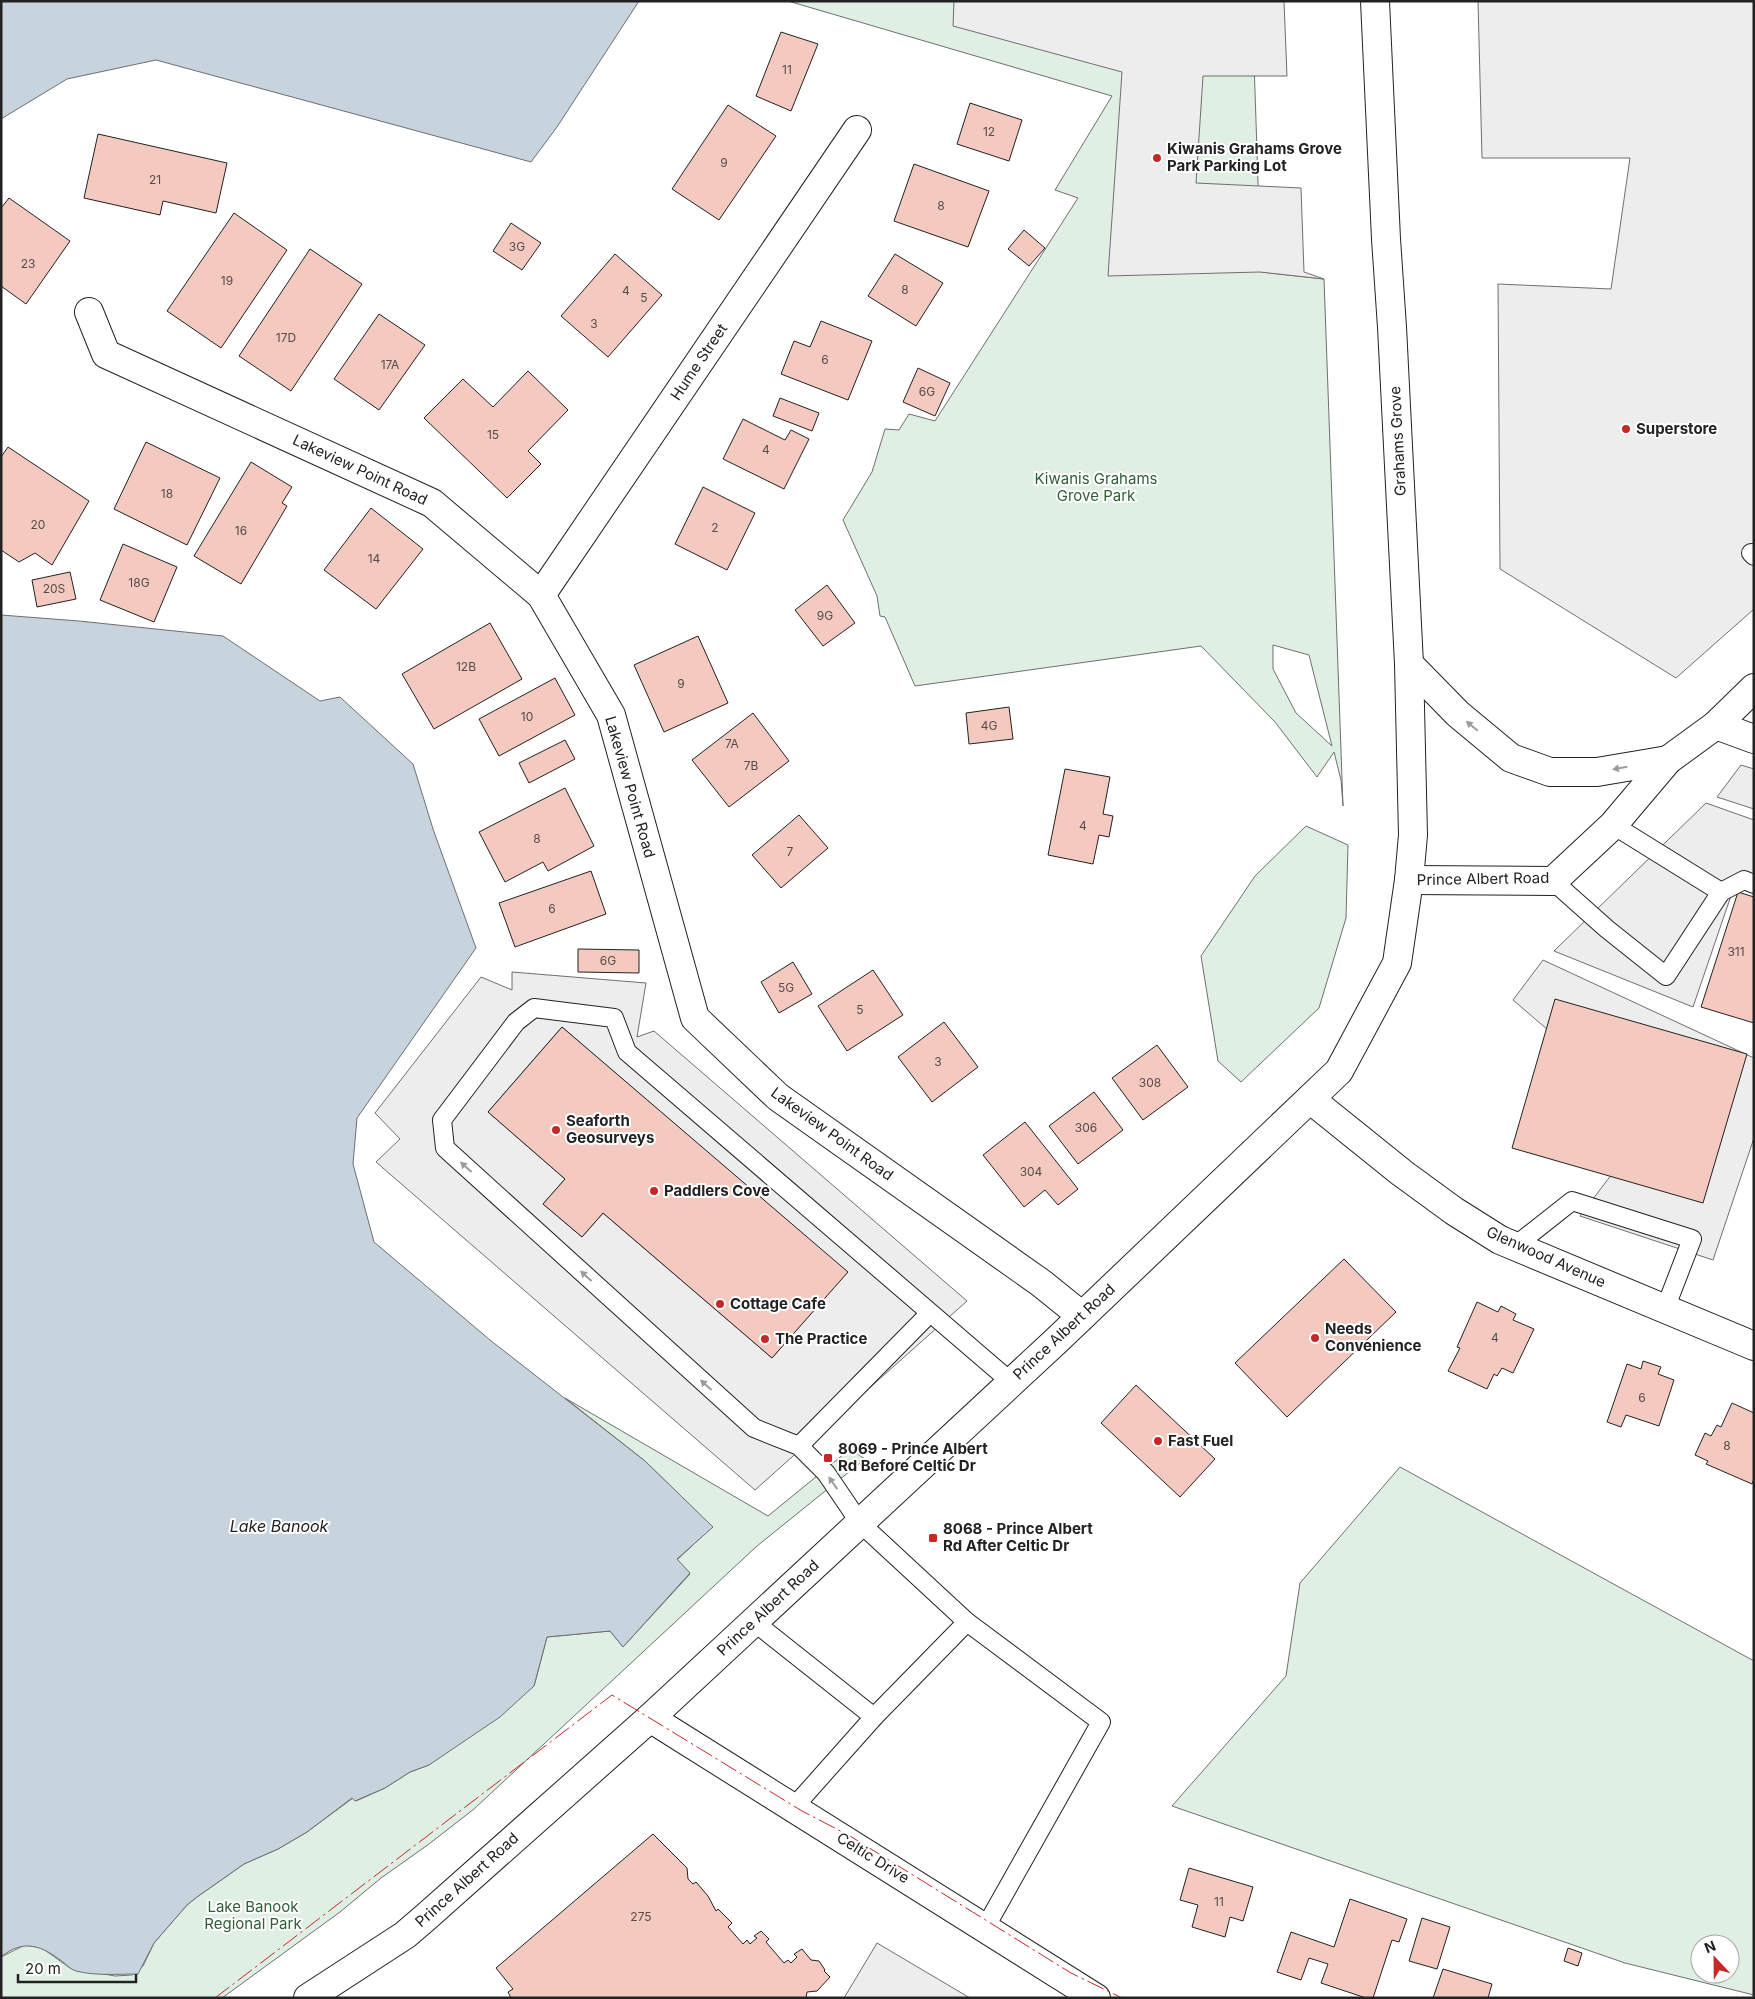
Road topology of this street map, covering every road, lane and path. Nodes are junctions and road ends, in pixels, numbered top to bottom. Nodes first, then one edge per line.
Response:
1 (1375, 1) edge
2 (857, 130) dead end
3 (90, 312) dead end
4 (541, 595) junction
5 (1409, 664) junction
6 (1754, 688) edge
7 (1716, 725) junction
8 (1754, 739) edge
9 (1668, 760) junction
10 (1613, 825) junction
11 (1409, 880) junction
12 (1553, 881) junction
13 (1754, 884) edge
14 (1721, 892) junction
15 (1310, 1099) junction
16 (1515, 1246) junction
17 (1665, 1309) junction
18 (930, 1313) junction
19 (1082, 1316) junction
20 (1754, 1346) edge
21 (1011, 1382) junction
22 (799, 1446) junction
23 (860, 1523) junction
24 (754, 1621) junction
25 (967, 1622) junction
26 (874, 1717) junction
27 (650, 1718) junction
28 (793, 1808) junction
29 (985, 1928) junction
30 (308, 1998) edge
31 (1096, 1998) edge

1 - 5 street, Grahams Grove
2 - 4 street, Hume Street
3 - 4 street, Lakeview Point Road
4 - 19 street, Lakeview Point Road
9 -> 5 street
5 - 11 street, Grahams Grove
6 - 7 street, Prince Albert Road
7 - 8 street
7 - 9 street, Prince Albert Road
9 - 10 street, Prince Albert Road
10 - 12 street, Prince Albert Road
10 - 14 lane
11 - 12 street, Prince Albert Road
11 - 15 street, Prince Albert Road
12 - 14 lane
13 - 14 lane
15 - 16 street, Glenwood Avenue
15 - 19 street, Prince Albert Road
16 - 17 street, Glenwood Avenue
16 - 17 lane
17 - 20 street, Glenwood Avenue
18 - 21 lane
18 - 22 lane
22 -> 18 lane
19 - 21 street, Prince Albert Road
21 - 23 street, Prince Albert Road
23 -> 22 lane
23 - 24 street, Prince Albert Road
23 - 25 lane
24 - 26 lane
24 - 27 street, Prince Albert Road
25 - 26 lane
25 - 29 lane
26 - 28 lane
27 - 28 street, Celtic Drive
27 - 30 street, Prince Albert Road
28 - 29 street, Celtic Drive
29 - 31 street, Celtic Drive

